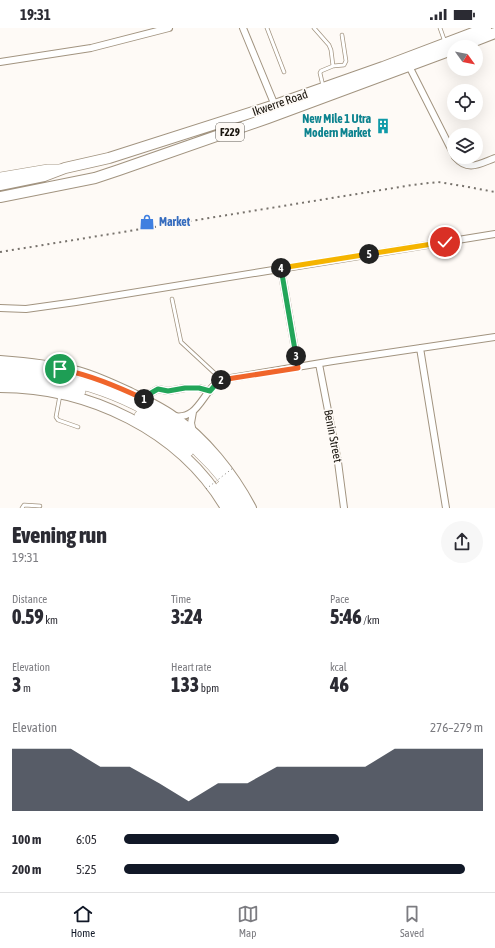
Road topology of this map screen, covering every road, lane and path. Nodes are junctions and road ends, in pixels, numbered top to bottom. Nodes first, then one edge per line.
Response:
1 (169, 28) edge
2 (243, 28) edge
3 (267, 28) edge
4 (314, 28) edge
5 (440, 28) edge
6 (486, 28) edge
7 (146, 31) edge
8 (495, 33) edge
9 (342, 35) dead end
10 (462, 40) edge
11 (477, 40) edge
12 (447, 41) edge
13 (447, 47) edge
14 (447, 48) edge
15 (0, 62) edge
16 (333, 66) junction
17 (410, 66) junction
18 (284, 72) dead end
19 (323, 88) junction
20 (277, 110) junction
21 (447, 140) edge
22 (495, 158) edge
23 (483, 162) edge
24 (462, 164) edge
25 (478, 164) edge
26 (2, 182) edge
27 (4, 196) edge
28 (495, 234) edge
29 (281, 268) junction
30 (172, 299) dead end
31 (0, 308) edge
32 (495, 337) edge
33 (420, 348) junction
34 (0, 360) edge
35 (319, 364) junction
36 (298, 368) junction
37 (0, 370) edge
38 (0, 379) edge
39 (222, 380) junction
40 (0, 387) edge
41 (210, 391) junction
42 (60, 394) junction
43 (146, 401) junction
44 (193, 412) junction
45 (172, 416) junction
46 (78, 427) dead end
47 (193, 432) junction
48 (233, 468) dead end
49 (206, 489) dead end
50 (40, 506) dead end
51 (223, 506) edge
52 (22, 508) edge
53 (234, 508) edge
54 (243, 508) edge
55 (251, 508) edge
56 (344, 508) edge
57 (446, 508) edge

1 - 7 street
2 - 20 street
3 - 18 lane
4 - 16 lane
5 - 12 lane
6 - 10 main road, Ikwerre Road / F229
7 - 15 street
8 - 11 main road
9 - 16 lane
13 - 19 main road, Ikwerre Road / F229
14 - 17 main road, Ikwerre Road / F229
16 - 19 lane
17 - 20 main road, Ikwerre Road / F229
17 - 21 street
19 - 20 main road, Ikwerre Road / F229
20 - 26 main road, Ikwerre Road / F229
20 - 27 main road, Ikwerre Road / F229
22 - 23 street
24 - 25 street
26 - 27 main road
28 - 29 street
29 - 31 street
29 - 36 street
30 - 39 lane
32 - 33 street
33 - 35 street
33 - 57 street
34 - 43 main road
35 - 36 street
35 - 56 street, Benin Street
36 - 39 street
37 - 54 highway
38 - 53 highway
39 - 41 street
40 - 42 main road
41 - 43 street
41 - 44 street
42 - 46 lane
42 - 51 main road
43 - 45 main road
44 - 45 street
44 - 47 street
45 - 47 main road
47 - 55 main road
48 - 49 path, bridge
50 - 52 lane

